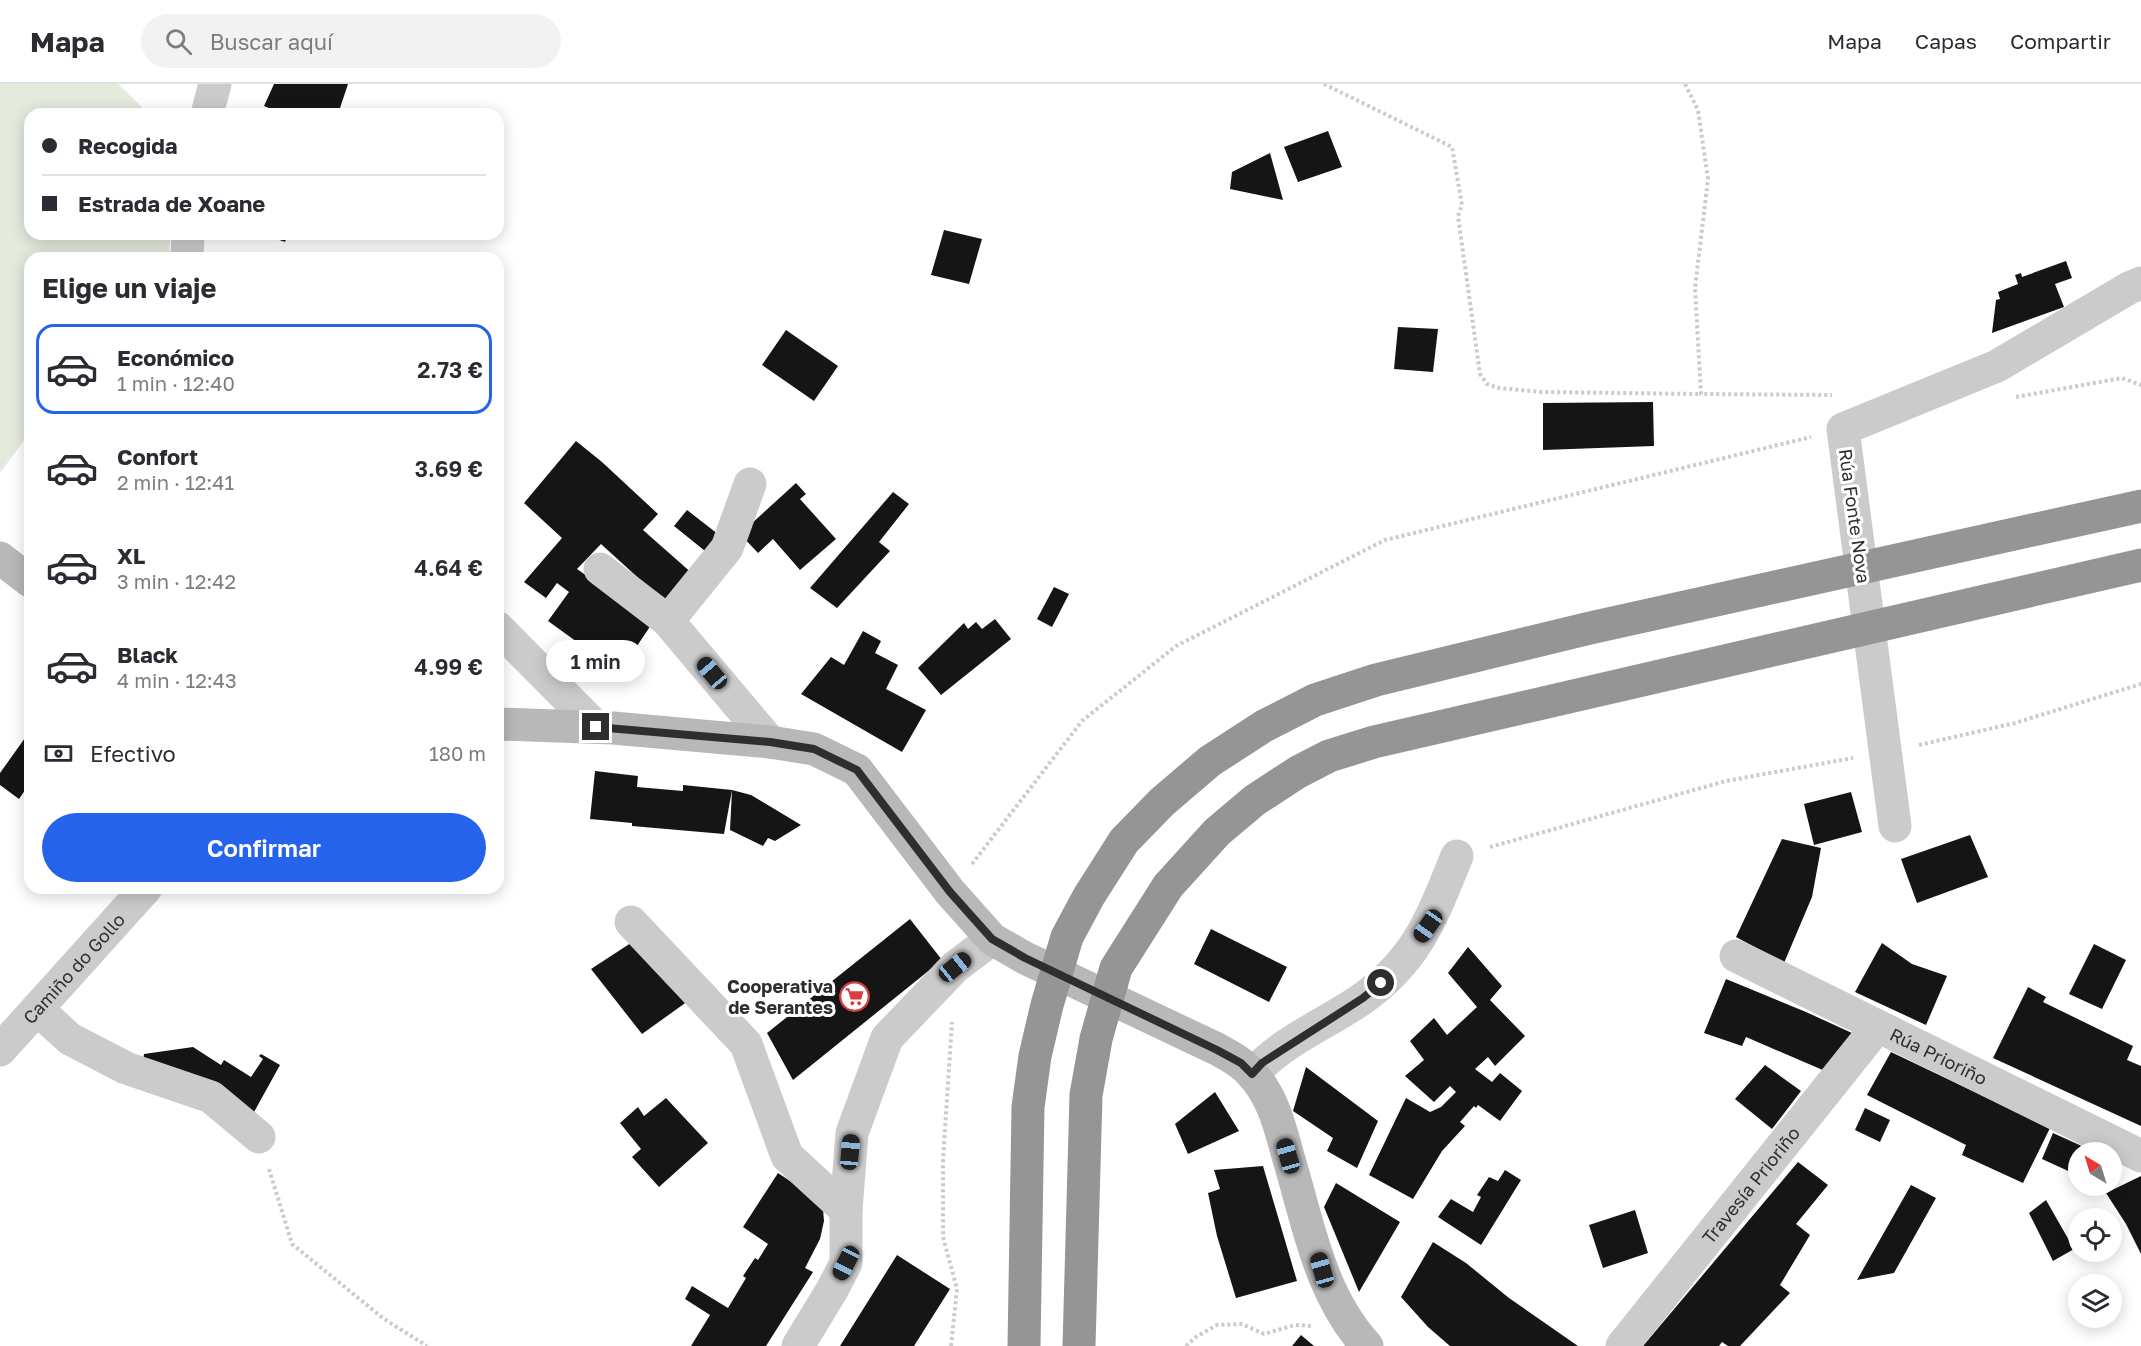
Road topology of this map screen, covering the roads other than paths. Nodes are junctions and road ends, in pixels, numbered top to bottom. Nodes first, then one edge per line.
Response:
1 (215, 84) edge
2 (209, 108) edge
3 (2141, 283) edge
4 (750, 484) dead end
5 (2141, 506) edge
6 (0, 558) edge
7 (2141, 565) edge
8 (600, 568) dead end
9 (24, 576) edge
10 (668, 621) junction
11 (504, 634) edge
12 (504, 724) edge
13 (596, 727) junction
14 (770, 742) junction
15 (1895, 826) dead end
16 (1457, 856) road end
17 (141, 894) edge
18 (631, 922) dead end
19 (992, 939) junction
20 (1736, 956) dead end
21 (37, 1009) junction
22 (1878, 1026) junction
23 (0, 1050) edge
24 (1252, 1074) junction
25 (259, 1137) road end
26 (2141, 1156) edge
27 (846, 1210) junction
28 (1359, 1337) edge
29 (798, 1346) edge
30 (1024, 1346) edge
31 (1079, 1346) edge
32 (1622, 1346) edge

1 - 2 street
3 - 15 street, Rúa Fonte Nova
4 - 10 street
5 - 30 highway
6 - 9 main road
7 - 31 highway
8 - 10 street
10 - 14 street
11 - 13 street
12 - 13 main road
13 - 14 main road
14 - 19 main road
16 - 24 street
17 - 21 street, Camiño do Gollo
18 - 27 street
19 - 24 main road
19 - 27 street
20 - 22 street, Rúa Prioriño
21 - 23 street, Camiño do Gollo
21 - 25 street
22 - 26 street, Rúa Prioriño
22 - 32 street, Travesía Prioriño
24 - 28 main road
27 - 29 street

